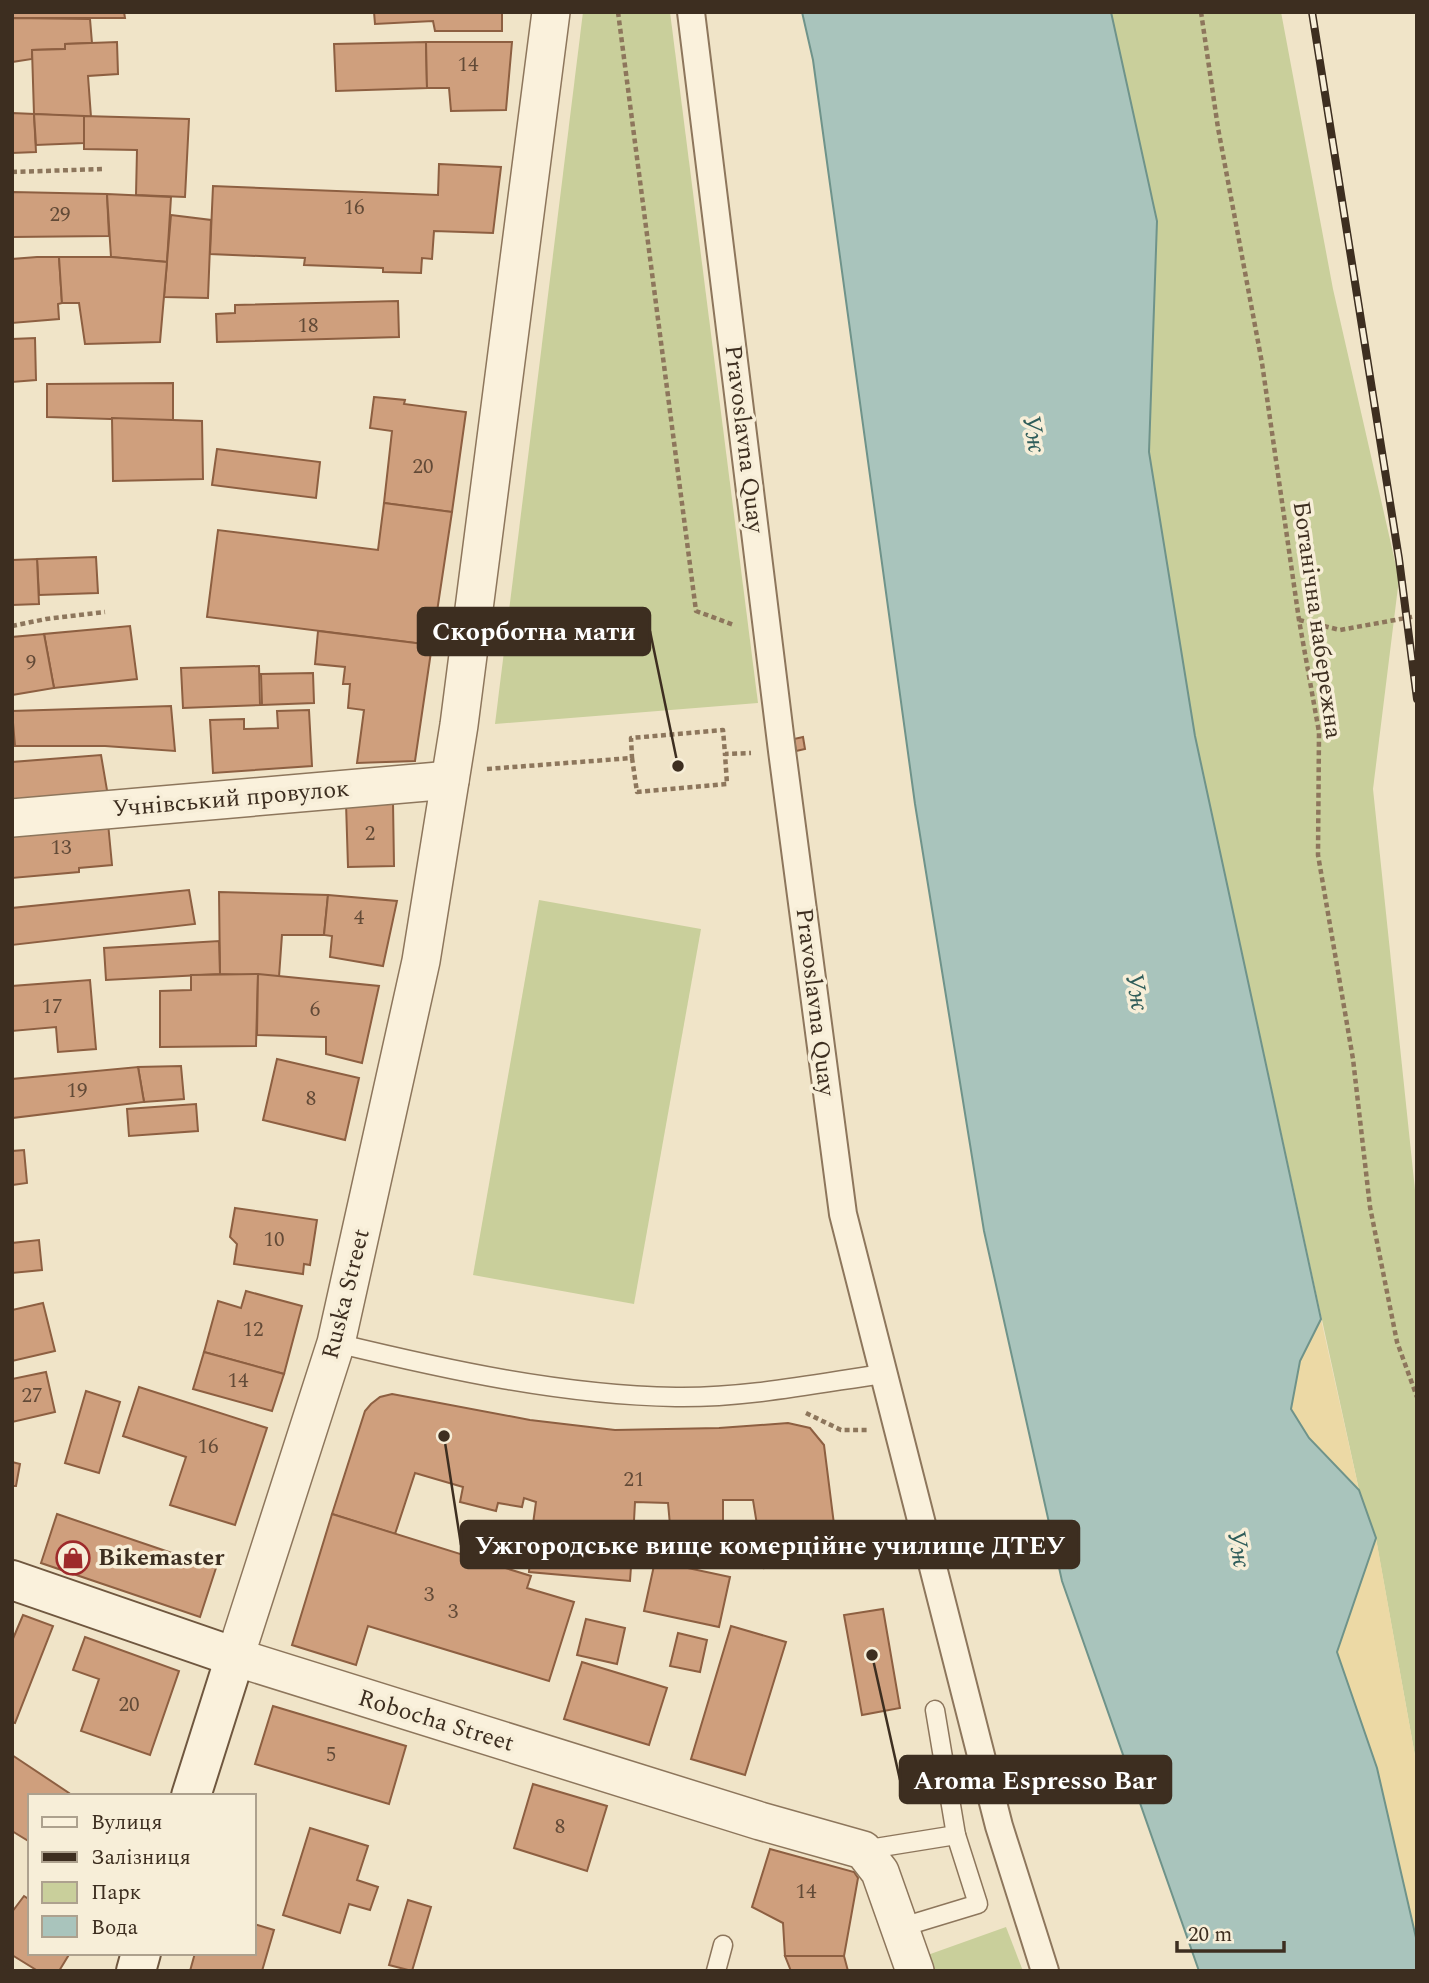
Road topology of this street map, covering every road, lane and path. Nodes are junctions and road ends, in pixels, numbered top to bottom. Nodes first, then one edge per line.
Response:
1 (551, 12) edge
2 (618, 12) edge
3 (691, 12) edge
4 (1201, 12) edge
5 (103, 169) dead end
6 (12, 172) edge
7 (696, 611) dead end
8 (105, 612) dead end
9 (1417, 616) edge
10 (1299, 620) junction
11 (12, 626) edge
12 (782, 751) junction
13 (724, 754) junction
14 (632, 758) junction
15 (450, 776) junction
16 (12, 818) edge
17 (336, 1343) junction
18 (882, 1374) junction
19 (1417, 1397) edge
20 (826, 1424) dead end
21 (896, 1428) junction
22 (12, 1580) edge
23 (234, 1657) junction
24 (935, 1710) dead end
25 (192, 1794) edge
26 (956, 1835) junction
27 (863, 1850) junction
28 (899, 1928) junction
29 (723, 1945) dead end
30 (716, 1971) edge
31 (915, 1971) edge
32 (1045, 1971) edge

1 - 15 street
2 - 7 path
3 - 12 street, Pravoslavna Quay
4 - 10 path, Ботанічна набережна
5 - 6 path
8 - 11 path
9 - 10 path
10 - 19 path, Ботанічна набережна
12 - 13 path
12 - 18 street, Pravoslavna Quay
13 - 14 path
13 - 14 path
14 - 15 path
15 - 16 street, Учнівський провулок
15 - 17 street, Ruska Street
17 - 18 lane
17 - 23 street, Ruska Street
18 - 21 street, Pravoslavna Quay
20 - 21 path
21 - 32 street, Pravoslavna Quay
22 - 23 main road, Robocha Street
23 - 25 main road, Ruska Street
23 - 27 street, Robocha Street
24 - 26 lane
26 - 27 lane
26 - 28 lane
27 - 28 street
28 - 31 street
29 - 30 lane

